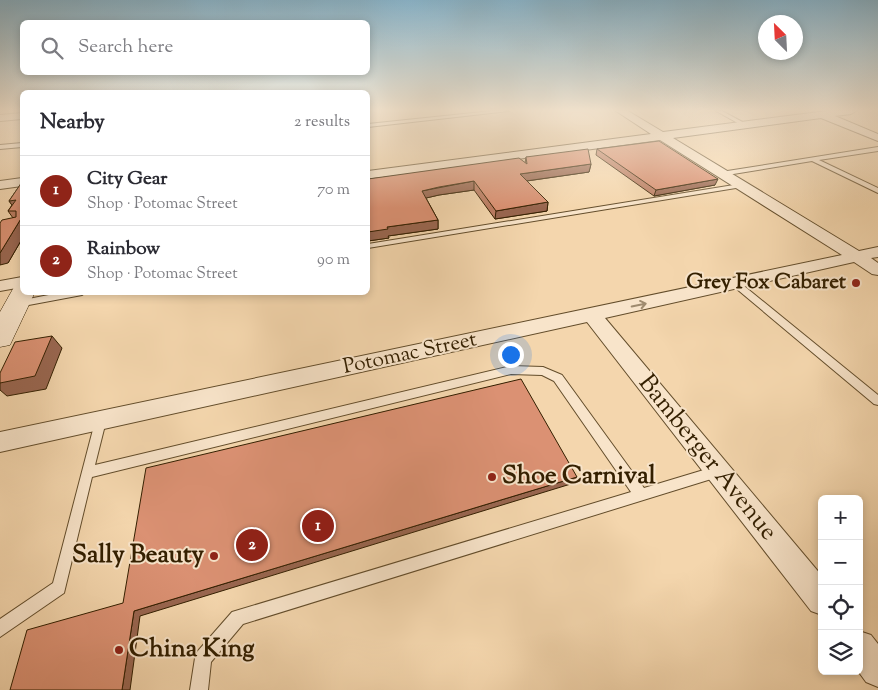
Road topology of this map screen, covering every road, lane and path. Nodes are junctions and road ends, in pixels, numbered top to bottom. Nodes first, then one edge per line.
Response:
1 (605, 143) edge
2 (672, 143) edge
3 (20, 145) edge
4 (0, 147) edge
5 (878, 149) edge
6 (814, 160) junction
7 (370, 174) edge
8 (721, 174) junction
9 (20, 182) edge
10 (0, 185) edge
11 (740, 186) junction
12 (878, 191) edge
13 (370, 246) edge
14 (878, 252) edge
15 (857, 257) junction
16 (878, 270) edge
17 (735, 283) junction
18 (16, 291) edge
19 (592, 315) junction
20 (0, 338) edge
21 (878, 401) edge
22 (100, 421) junction
23 (0, 442) edge
24 (718, 472) junction
25 (87, 473) junction
26 (641, 495) junction
27 (818, 595) edge
28 (0, 629) edge
29 (863, 652) edge
30 (878, 670) edge
31 (199, 690) edge

1 - 7 street
2 - 8 street
3 - 4 lane
5 - 6 lane
6 - 8 lane
6 - 12 lane
8 - 11 street
9 - 10 street
11 - 13 lane
11 - 15 street
14 - 15 street, Potomac Street
15 - 16 street
15 - 17 street, Potomac Street
19 -> 17 street, Potomac Street
17 - 21 lane
18 - 20 street
19 - 22 street, Potomac Street
19 - 24 street, Bamberger Avenue
22 - 23 street, Potomac Street
22 - 25 lane
24 - 26 lane
24 - 27 street, Bamberger Avenue
25 - 26 lane
25 - 28 lane
26 - 31 lane
29 - 30 street

